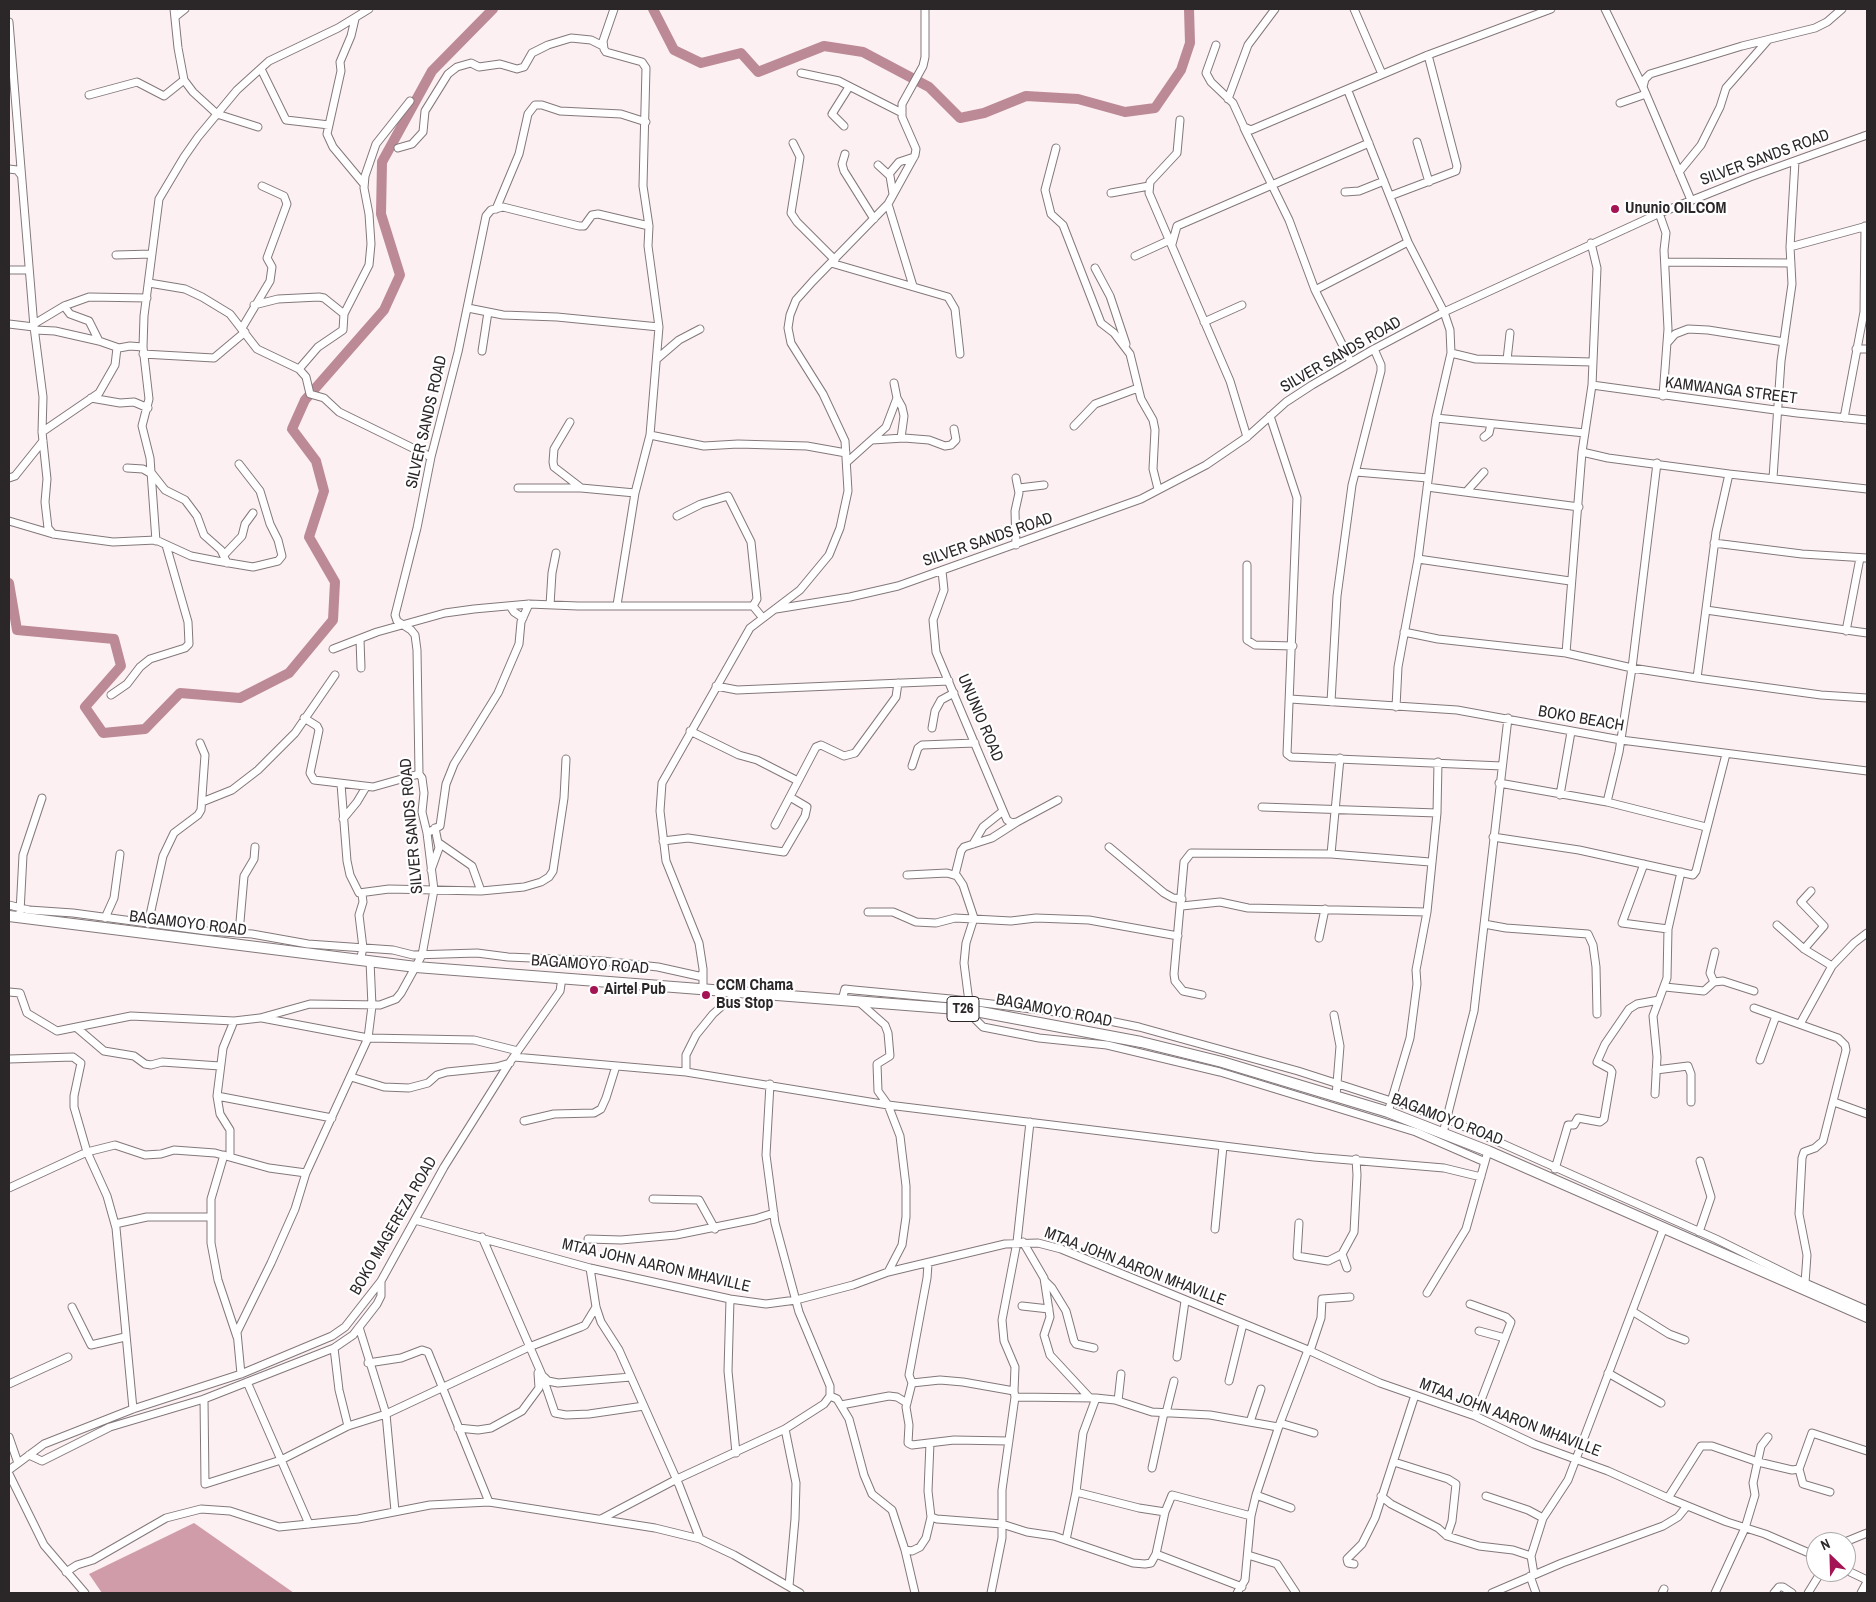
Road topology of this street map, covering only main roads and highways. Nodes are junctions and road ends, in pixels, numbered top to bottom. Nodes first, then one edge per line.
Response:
1 (16, 914) edge
2 (1867, 1317) edge

1 - 2 highway, BAGAMOYO ROAD / T26

